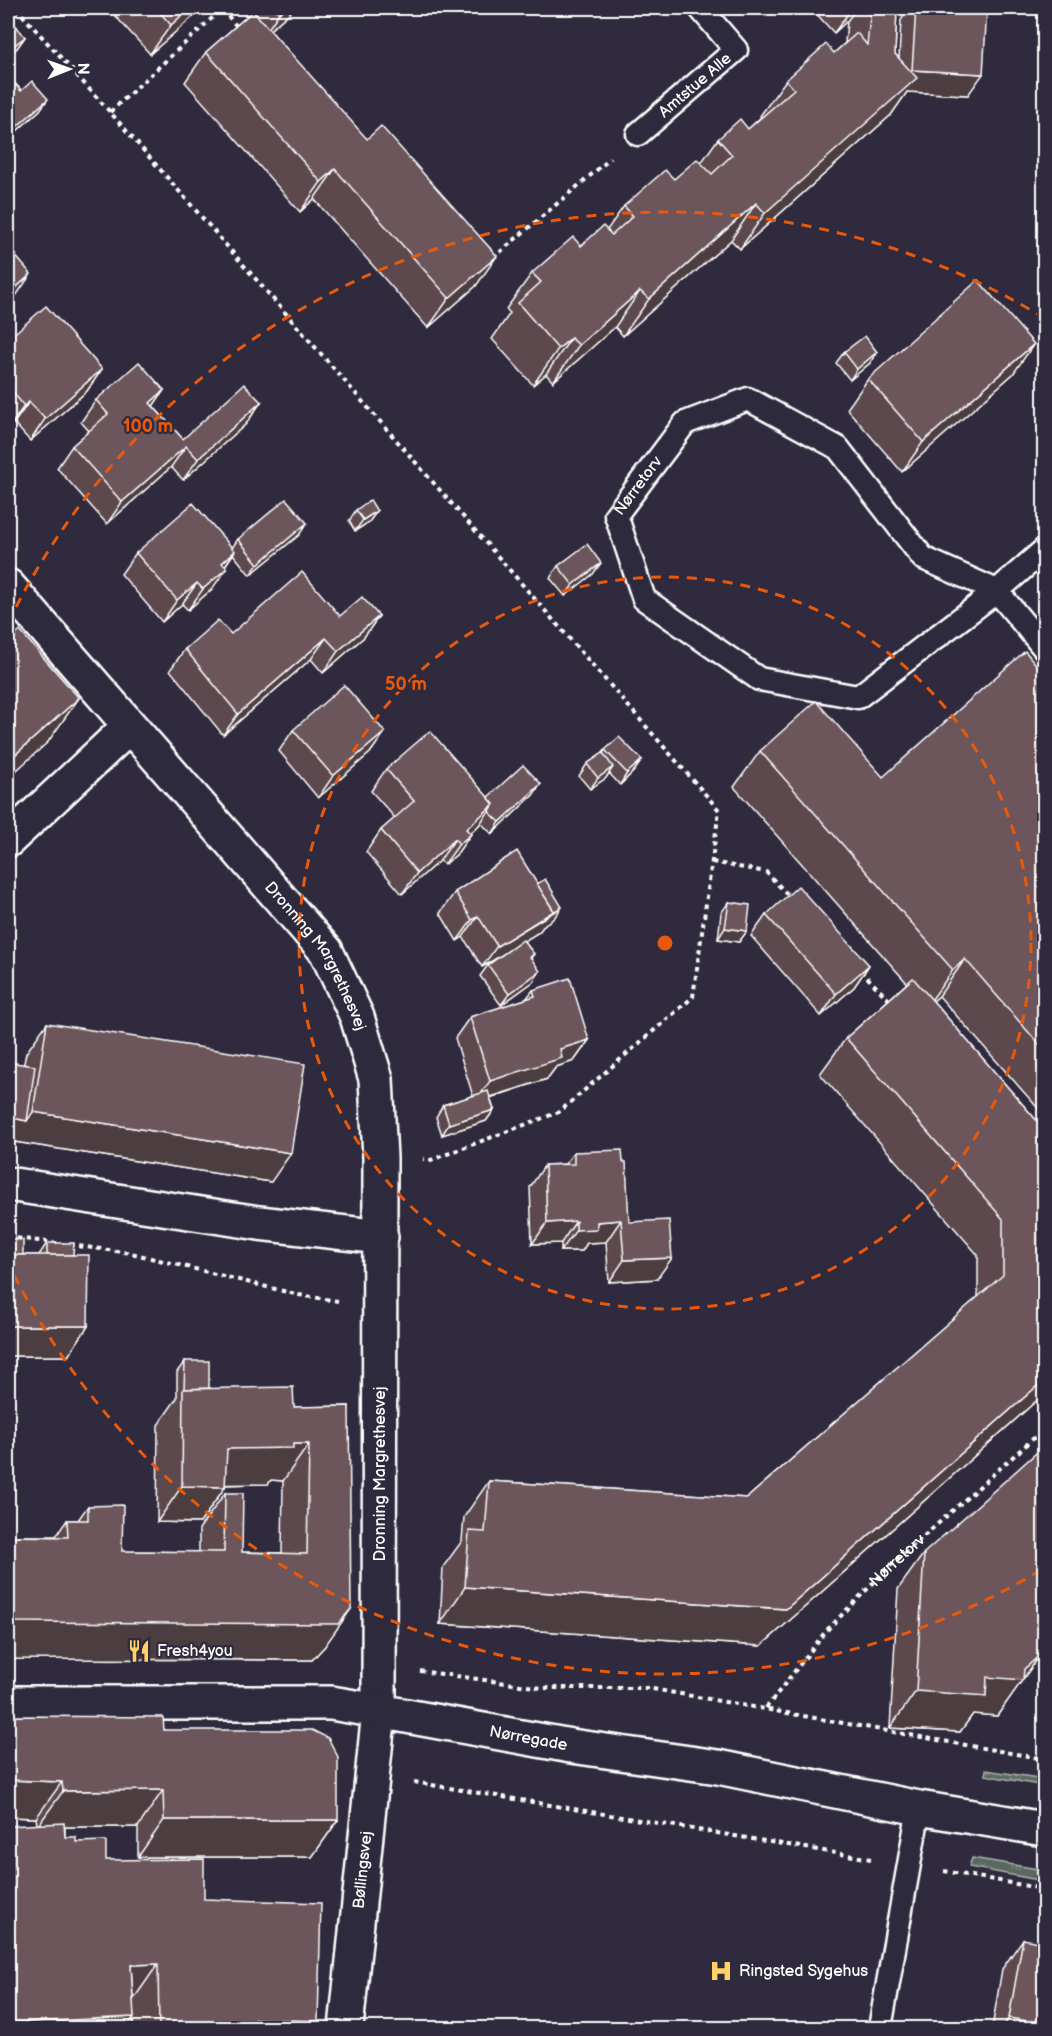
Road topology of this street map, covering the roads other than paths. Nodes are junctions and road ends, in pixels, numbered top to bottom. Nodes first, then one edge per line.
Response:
1 (700, 8) edge
2 (638, 134) road end
3 (1044, 550) edge
4 (8, 586) edge
5 (997, 591) junction
6 (1044, 648) edge
7 (129, 728) junction
8 (8, 840) edge
9 (8, 1184) edge
10 (381, 1237) junction
11 (8, 1703) edge
12 (379, 1712) junction
13 (919, 1808) junction
14 (1044, 1829) edge
15 (346, 2028) edge
16 (880, 2028) edge

1 - 2 lane, Amtstue Alle
3 - 5 lane, Nørretorv
4 - 7 street, Dronning Margrethesvej
5 - 5 lane, Nørretorv
5 - 6 lane
7 - 8 street
7 - 10 street, Dronning Margrethesvej
9 - 10 street
10 - 12 street, Dronning Margrethesvej
11 - 12 street, Nørregade
12 - 13 street, Nørregade
12 - 15 street, Bøllingsvej
13 - 14 street, Nørregade
13 - 16 lane

